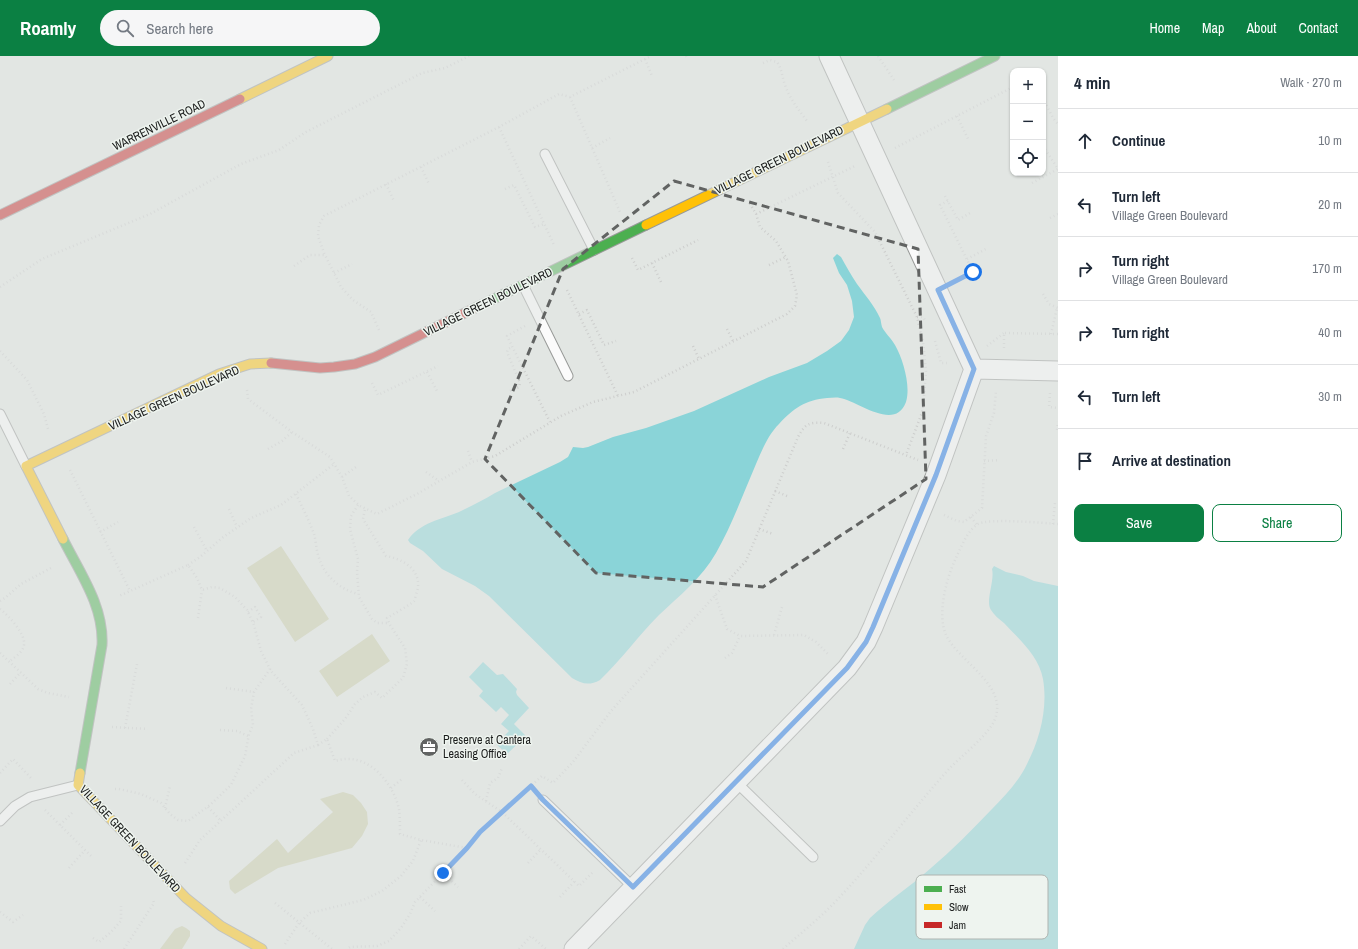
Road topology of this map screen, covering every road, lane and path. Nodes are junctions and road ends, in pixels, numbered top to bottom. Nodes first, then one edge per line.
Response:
1 (328, 56) edge
2 (469, 56) edge
3 (651, 56) edge
4 (829, 56) edge
5 (878, 56) edge
6 (995, 56) edge
7 (645, 59) junction
8 (763, 63) dead end
9 (652, 76) dead end
10 (895, 83) dead end
11 (1010, 89) edge
12 (570, 97) junction
13 (1046, 104) edge
14 (957, 116) junction
15 (807, 121) dead end
16 (860, 121) junction
17 (1058, 124) edge
18 (498, 127) junction
19 (610, 138) dead end
20 (969, 141) dead end
21 (592, 148) junction
22 (891, 150) dead end
23 (1046, 151) edge
24 (545, 154) dead end
25 (826, 155) dead end
26 (861, 163) dead end
27 (421, 167) junction
28 (1058, 169) edge
29 (833, 178) junction
30 (1032, 183) dead end
31 (386, 184) junction
32 (429, 184) dead end
33 (505, 188) dead end
34 (945, 196) dead end
35 (748, 200) dead end
36 (948, 200) junction
37 (394, 201) dead end
38 (620, 212) dead end
39 (756, 214) junction
40 (970, 214) dead end
41 (1058, 214) edge
42 (0, 215) edge
43 (1050, 218) dead end
44 (544, 224) junction
45 (698, 240) dead end
46 (986, 249) dead end
47 (594, 250) junction
48 (557, 251) dead end
49 (325, 255) junction
50 (632, 257) dead end
51 (786, 257) junction
52 (967, 259) junction
53 (652, 263) junction
54 (352, 264) dead end
55 (769, 265) dead end
56 (294, 266) dead end
57 (334, 273) junction
58 (660, 282) dead end
59 (523, 285) junction
60 (0, 287) edge
61 (566, 289) dead end
62 (938, 290) junction
63 (1043, 294) dead end
64 (1058, 308) edge
65 (578, 314) junction
66 (917, 317) junction
67 (926, 321) dead end
68 (527, 325) dead end
69 (727, 329) dead end
70 (1004, 333) junction
71 (1051, 334) junction
72 (1058, 334) edge
73 (381, 336) dead end
74 (934, 338) dead end
75 (616, 341) dead end
76 (733, 341) junction
77 (693, 346) dead end
78 (512, 347) junction
79 (985, 348) dead end
80 (0, 351) edge
81 (1004, 356) dead end
82 (699, 359) junction
83 (951, 363) dead end
84 (438, 366) dead end
85 (974, 369) junction
86 (427, 372) junction
87 (568, 376) dead end
88 (1055, 379) edge
89 (371, 381) dead end
90 (247, 385) dead end
91 (996, 386) dead end
92 (437, 391) dead end
93 (510, 391) dead end
94 (618, 396) junction
95 (1058, 408) edge
96 (0, 414) edge
97 (550, 422) junction
98 (1058, 422) edge
99 (1057, 430) edge
100 (292, 432) junction
101 (850, 433) junction
102 (49, 435) dead end
103 (268, 449) dead end
104 (843, 449) dead end
105 (468, 451) dead end
106 (906, 455) junction
107 (1000, 460) dead end
108 (984, 461) junction
109 (472, 462) junction
110 (924, 462) dead end
111 (67, 464) dead end
112 (334, 464) junction
113 (26, 466) junction
114 (356, 467) dead end
115 (426, 472) dead end
116 (342, 477) junction
117 (439, 481) junction
118 (775, 491) junction
119 (296, 494) junction
120 (787, 496) dead end
121 (1055, 502) dead end
122 (358, 505) junction
123 (365, 508) junction
124 (229, 509) dead end
125 (943, 515) dead end
126 (971, 517) junction
127 (118, 522) dead end
128 (1052, 524) junction
129 (1058, 524) edge
130 (977, 525) junction
131 (194, 527) dead end
132 (237, 527) junction
133 (759, 530) junction
134 (100, 532) junction
135 (773, 534) dead end
136 (207, 551) junction
137 (188, 565) junction
138 (53, 567) dead end
139 (202, 590) junction
140 (130, 591) junction
141 (358, 594) junction
142 (715, 595) junction
143 (113, 598) dead end
144 (0, 601) edge
145 (782, 607) dead end
146 (0, 609) edge
147 (248, 612) junction
148 (198, 618) dead end
149 (253, 622) junction
150 (389, 623) junction
151 (774, 635) junction
152 (740, 636) junction
153 (0, 653) edge
154 (829, 656) dead end
155 (724, 658) dead end
156 (10, 661) junction
157 (137, 664) dead end
158 (270, 669) junction
159 (21, 672) junction
160 (10, 684) dead end
161 (226, 688) dead end
162 (254, 692) junction
163 (70, 697) dead end
164 (110, 727) dead end
165 (124, 728) junction
166 (148, 729) dead end
167 (220, 730) dead end
168 (248, 736) junction
169 (327, 739) junction
170 (318, 745) junction
171 (502, 768) dead end
172 (0, 773) edge
173 (31, 778) dead end
174 (402, 779) dead end
175 (462, 780) dead end
176 (736, 782) junction
177 (78, 785) junction
178 (170, 786) dead end
179 (531, 786) junction
180 (391, 788) junction
181 (113, 790) dead end
182 (543, 800) joint
183 (486, 801) junction
184 (42, 807) dead end
185 (208, 807) junction
186 (165, 808) junction
187 (76, 809) dead end
188 (502, 812) junction
189 (0, 821) edge
190 (221, 821) junction
191 (60, 825) junction
192 (421, 840) junction
193 (467, 848) junction
194 (541, 849) junction
195 (85, 850) junction
196 (813, 857) dead end
197 (93, 858) dead end
198 (528, 863) dead end
199 (185, 864) dead end
200 (68, 868) dead end
201 (596, 869) dead end
202 (443, 873) junction
203 (575, 881) junction
204 (458, 887) dead end
205 (633, 887) junction
206 (153, 892) dead end
207 (420, 897) junction
208 (560, 897) dead end
209 (275, 903) dead end
210 (121, 906) dead end
211 (435, 911) dead end
212 (0, 912) edge
213 (23, 915) dead end
214 (299, 924) junction
215 (93, 938) dead end
216 (284, 946) dead end
217 (363, 948) edge
218 (124, 949) edge
219 (262, 949) edge
220 (332, 949) edge
221 (347, 949) edge
222 (519, 949) edge
223 (546, 949) edge
224 (574, 949) edge
225 (783, 949) edge

1 - 42 street, WARRENVILLE ROAD
2 - 60 path
3 - 7 path
4 - 16 street
5 - 10 path
6 - 16 street, VILLAGE GREEN BOULEVARD
7 - 9 path
7 - 12 path
8 - 15 path
11 - 14 path
12 - 18 path
12 - 21 path
13 - 17 path
14 - 20 path
14 - 22 path
16 - 47 street, VILLAGE GREEN BOULEVARD
16 - 62 street
18 - 27 path
18 - 44 path
19 - 21 path
21 - 38 path
23 - 28 path
24 - 47 lane
25 - 29 path
26 - 29 path
27 - 31 path
27 - 32 path
28 - 30 path
29 - 39 path
29 - 66 path
31 - 37 path
31 - 49 path
33 - 44 path
34 - 36 path
35 - 39 path
36 - 40 path
36 - 52 path
39 - 51 path
41 - 43 path
44 - 48 path
45 - 53 path
46 - 52 path
47 - 59 street, VILLAGE GREEN BOULEVARD
49 - 56 path
49 - 57 path
50 - 53 path
51 - 55 path
51 - 76 path
52 - 62 path
53 - 58 path
54 - 57 path
57 - 73 path
59 - 87 lane
59 - 113 street, VILLAGE GREEN BOULEVARD
61 - 65 path
62 - 85 street
63 - 64 path
64 - 71 path
65 - 75 path
65 - 94 path
66 - 67 path
66 - 106 path
68 - 78 path
69 - 76 path
70 - 71 path
70 - 79 path
70 - 81 path
71 - 72 path
74 - 83 path
76 - 82 path
77 - 82 path
78 - 93 path
78 - 97 path
80 - 102 path
82 - 94 path
84 - 86 path
85 - 88 street
85 - 176 street
86 - 89 path
86 - 92 path
88 - 95 path
90 - 100 path
91 - 108 path
94 - 97 path
96 - 113 lane
97 - 109 path
98 - 99 path
100 - 103 path
100 - 112 path
101 - 104 path
101 - 106 path
101 - 118 path
105 - 109 path
106 - 110 path
107 - 108 path
108 - 126 path
109 - 117 path
111 - 134 path
112 - 116 path
112 - 119 path
113 - 177 street, VILLAGE GREEN BOULEVARD
114 - 116 path
115 - 117 path
116 - 122 path
117 - 123 path
118 - 120 path
118 - 133 path
119 - 132 path
119 - 141 path
121 - 128 path
122 - 123 path
122 - 141 path
123 - 150 path
124 - 132 path
125 - 126 path
126 - 130 path
127 - 134 path
128 - 129 path
128 - 130 path
130 - 225 path
131 - 136 path
132 - 136 path
133 - 135 path
133 - 142 path
134 - 140 path
136 - 137 path
137 - 139 path
137 - 140 path
138 - 144 path
139 - 147 path
139 - 148 path
140 - 143 path
141 - 150 path
142 - 152 path
142 - 179 path
145 - 151 path
146 - 156 path
147 - 149 path
147 - 149 path
149 - 158 path
150 - 169 path
151 - 152 path
151 - 154 path
152 - 155 path
153 - 156 path
156 - 159 path
157 - 165 path
158 - 162 path
158 - 170 path
159 - 160 path
159 - 163 path
161 - 162 path
162 - 168 path
164 - 165 path
165 - 166 path
167 - 168 path
168 - 185 path
169 - 170 path
169 - 180 path
170 - 190 path
171 - 183 path
172 - 173 path
174 - 180 path
175 - 183 path
176 - 196 lane
176 - 205 street
177 - 189 lane
177 - 219 street, VILLAGE GREEN BOULEVARD
178 - 186 path
179 - 182 path
179 - 188 path
180 - 192 path
181 - 186 path
182 - 205 lane
183 - 188 path
184 - 191 path
185 - 186 path
185 - 190 path
187 - 191 path
188 - 193 path
188 - 194 path
190 - 199 path
191 - 195 path
192 - 193 path
192 - 214 path
193 - 202 path
194 - 198 path
194 - 203 path
195 - 197 path
195 - 200 path
201 - 203 path
202 - 204 path
202 - 207 path
203 - 208 path
205 - 224 street
206 - 218 path
207 - 211 path
207 - 217 path
209 - 214 path
210 - 215 path
212 - 213 path
214 - 216 path
214 - 220 path
217 - 221 path
222 - 223 path

